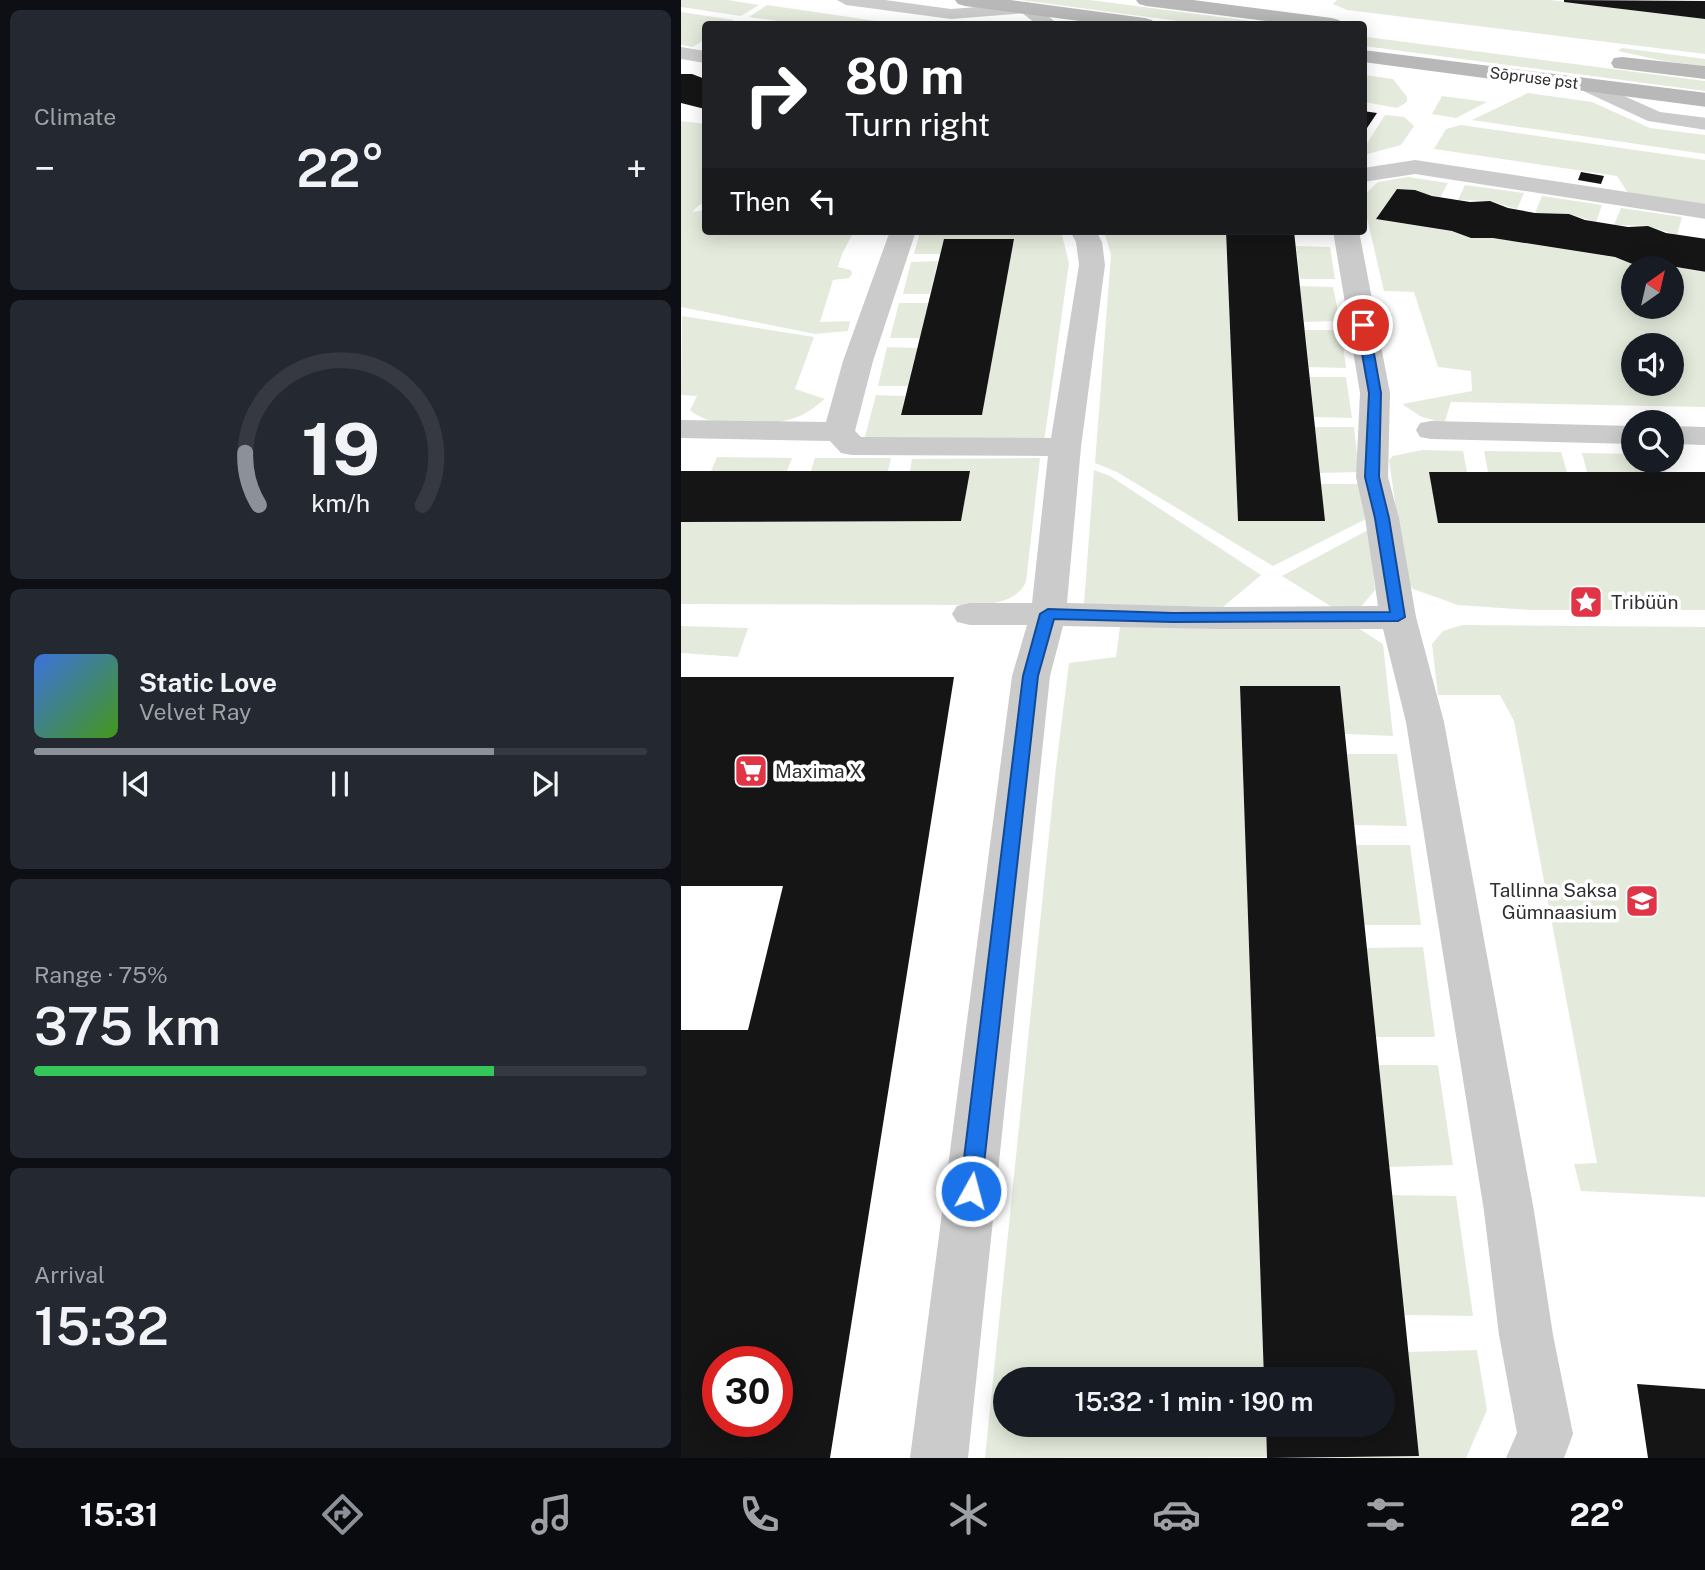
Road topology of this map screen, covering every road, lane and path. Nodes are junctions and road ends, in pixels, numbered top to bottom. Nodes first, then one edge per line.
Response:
1 (846, 0) edge
2 (965, 0) edge
3 (1146, 0) edge
4 (1026, 8) junction
5 (1115, 20) junction
6 (1044, 21) edge
7 (1109, 21) edge
8 (1122, 21) edge
9 (1309, 21) edge
10 (681, 53) edge
11 (702, 56) edge
12 (1367, 57) edge
13 (1602, 61) dead end
14 (1705, 73) edge
15 (1586, 85) junction
16 (1705, 100) edge
17 (1705, 124) edge
18 (1367, 174) edge
19 (1705, 212) edge
20 (902, 235) edge
21 (1085, 235) edge
22 (1347, 235) edge
23 (681, 429) edge
24 (1431, 430) dead end
25 (839, 432) junction
26 (1621, 435) edge
27 (1684, 435) edge
28 (1705, 436) edge
29 (1065, 447) junction
30 (970, 614) dead end
31 (1048, 614) junction
32 (1398, 617) junction
33 (939, 1458) edge
34 (1535, 1458) edge

1 - 4 lane
2 - 4 main road
3 - 9 main road
4 - 5 main road
4 - 6 street
5 - 7 street
5 - 8 main road
10 - 11 street
12 - 15 main road, Sõpruse pst
13 - 14 main road, Sõpruse pst
15 - 16 main road, Sõpruse pst
15 - 17 lane
18 - 19 street
20 - 25 street
21 - 29 street
22 - 32 street
23 - 25 street
24 - 26 street
25 - 29 street
27 - 28 street
29 - 31 street
30 - 31 street
31 - 32 street
31 - 33 street
32 - 34 street

